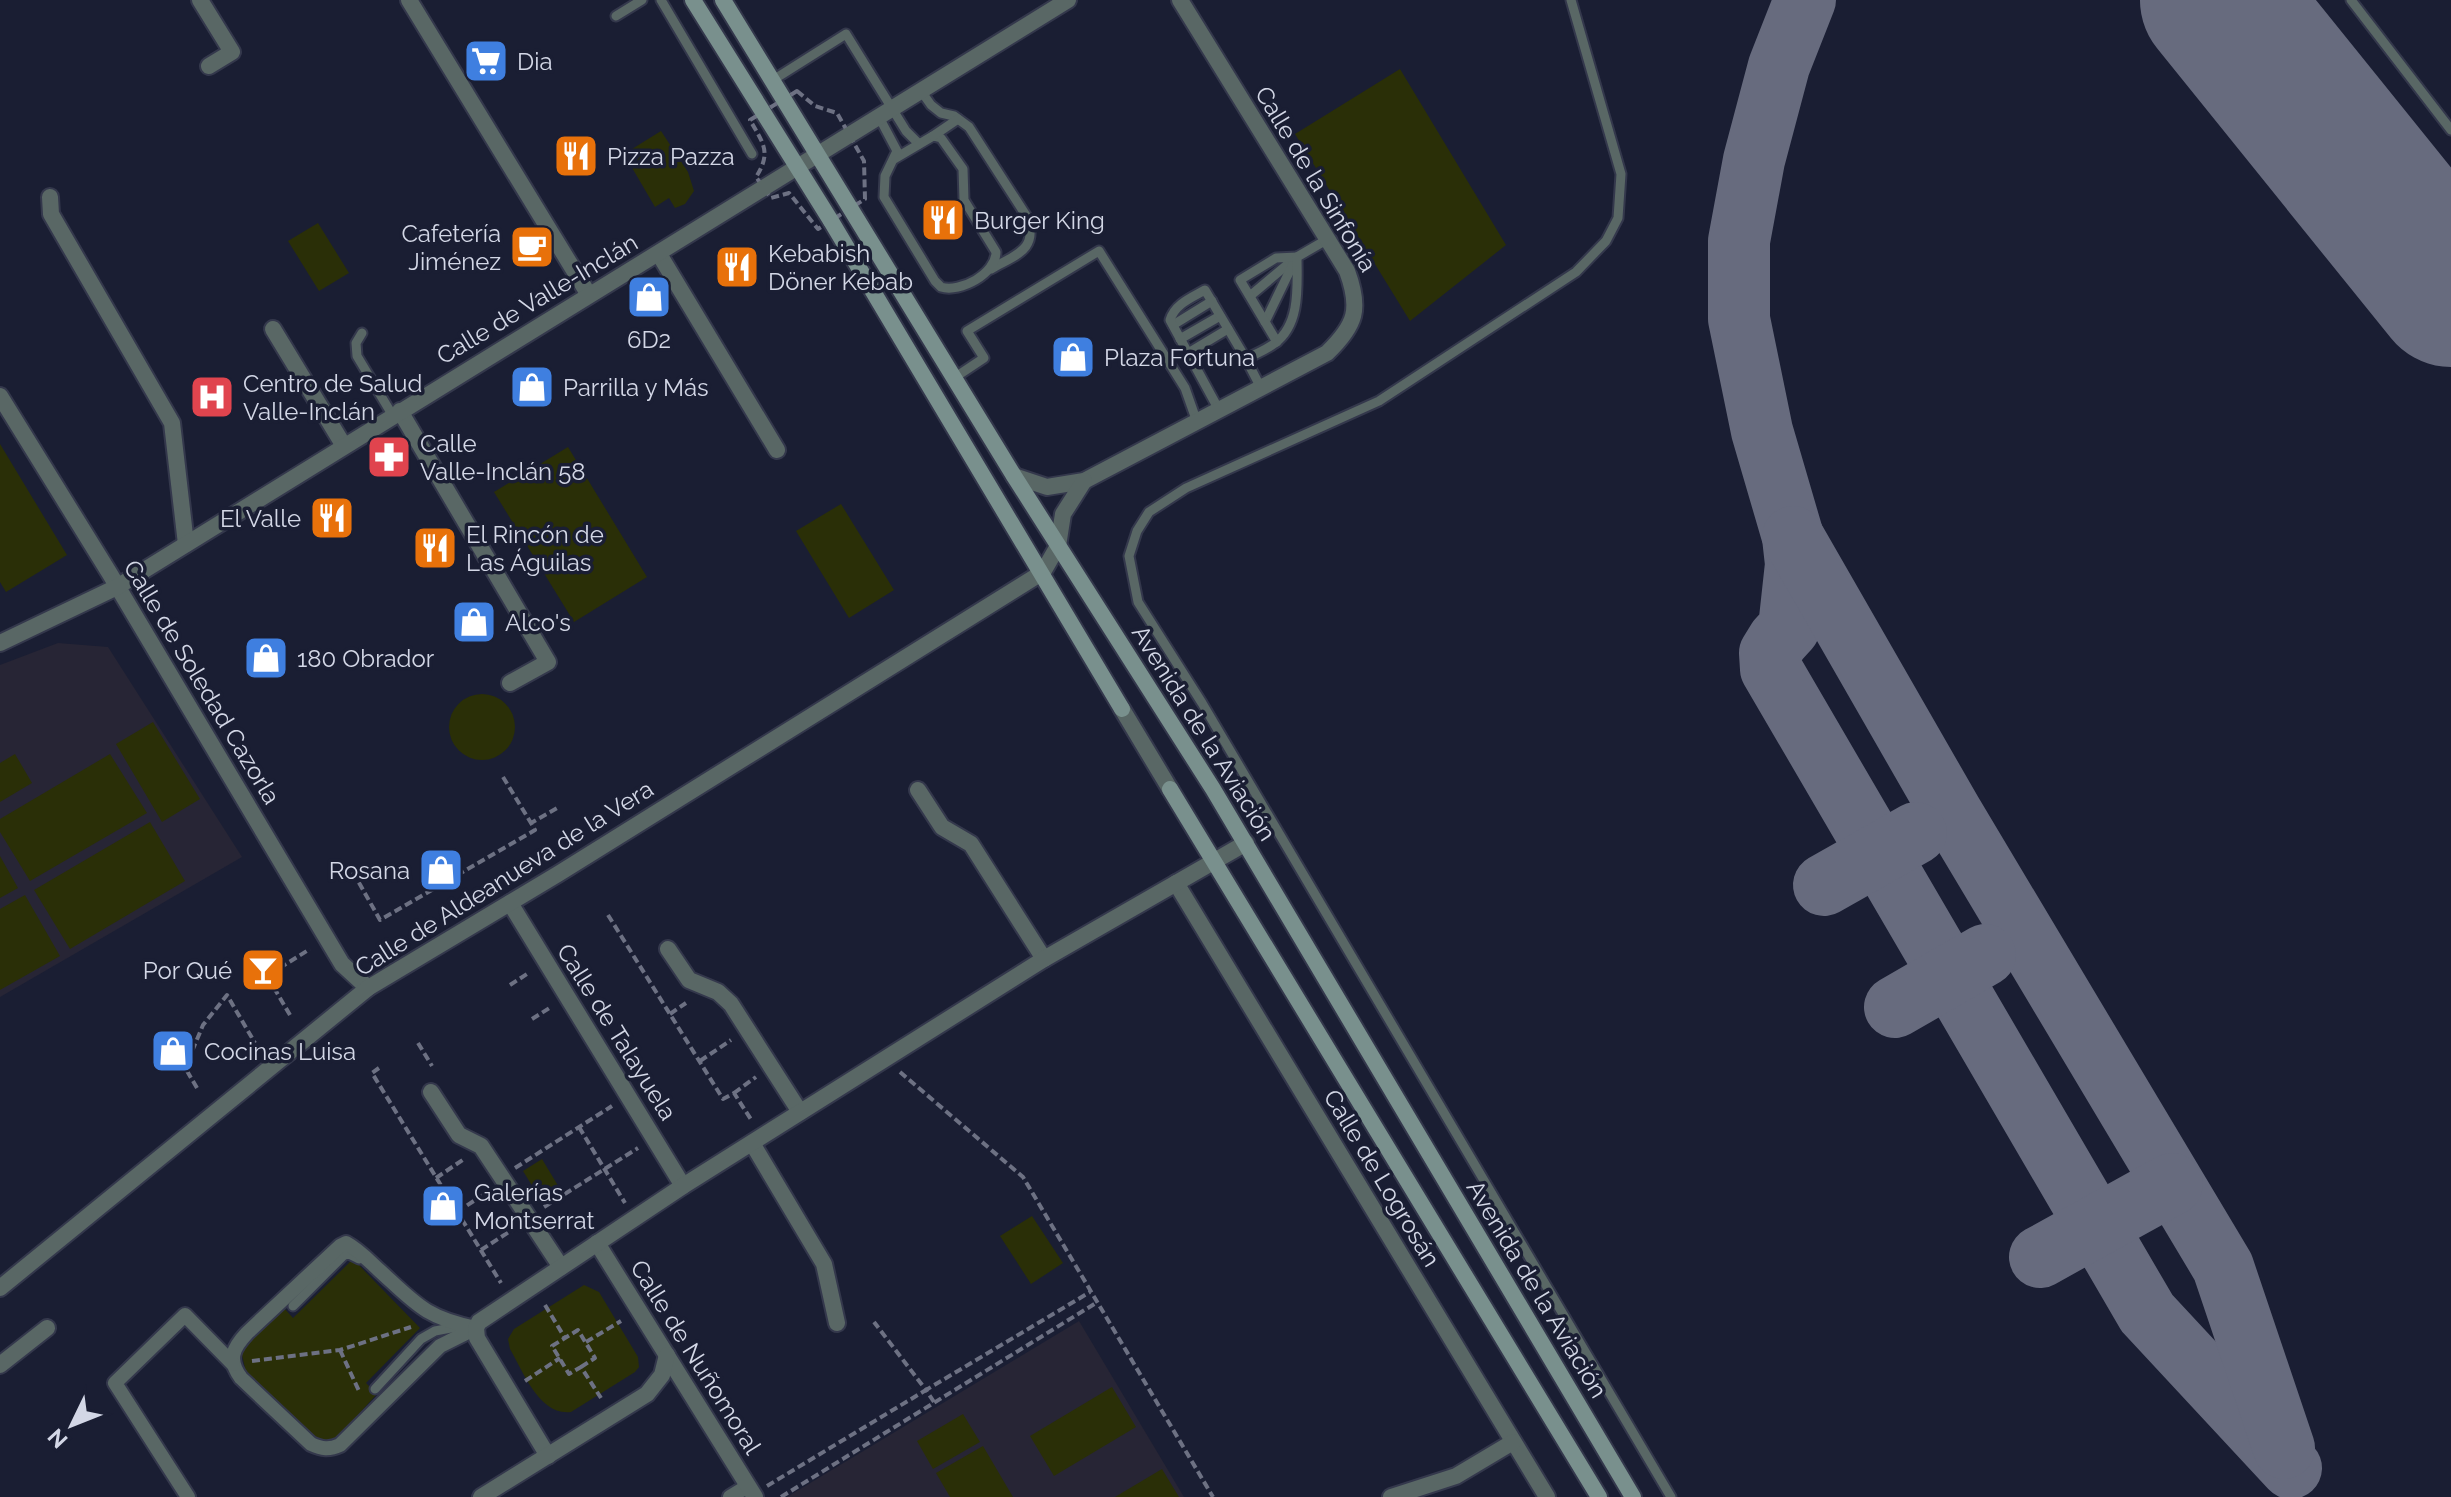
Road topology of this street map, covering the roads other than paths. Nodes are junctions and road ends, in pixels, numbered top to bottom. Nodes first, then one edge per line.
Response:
1 (200, 0) edge
2 (409, 0) edge
3 (642, 0) edge
4 (661, 0) edge
5 (693, 0) edge
6 (723, 0) edge
7 (1068, 0) edge
8 (1180, 0) edge
9 (1571, 0) edge
10 (2351, 0) edge
11 (616, 16) dead end
12 (209, 66) dead end
13 (773, 80) junction
14 (921, 91) junction
15 (886, 112) junction
16 (958, 119) junction
17 (2451, 130) edge
18 (933, 136) junction
19 (919, 144) junction
20 (752, 154) dead end
21 (819, 154) junction
22 (894, 159) junction
23 (797, 167) junction
24 (50, 197) dead end
25 (1328, 239) junction
26 (659, 254) junction
27 (1297, 257) junction
28 (988, 271) junction
29 (589, 295) junction
30 (1250, 296) junction
31 (1220, 316) junction
32 (1265, 322) junction
33 (273, 329) dead end
34 (1228, 329) junction
35 (362, 333) dead end
36 (1180, 339) junction
37 (1277, 342) junction
38 (1188, 353) junction
39 (1246, 359) junction
40 (954, 378) junction
41 (1261, 388) junction
42 (0, 396) edge
43 (1219, 410) junction
44 (397, 414) junction
45 (1197, 422) junction
46 (344, 446) junction
47 (777, 450) dead end
48 (1014, 476) junction
49 (1084, 481) junction
50 (186, 544) junction
51 (1058, 546) junction
52 (1043, 572) junction
53 (117, 587) junction
54 (0, 643) edge
55 (510, 683) dead end
56 (1122, 709) joint
57 (1170, 789) joint
58 (918, 790) dead end
59 (1246, 843) junction
60 (1213, 862) junction
61 (1176, 883) junction
62 (510, 903) junction
63 (668, 949) dead end
64 (1044, 959) junction
65 (368, 988) junction
66 (431, 1092) dead end
67 (800, 1112) junction
68 (754, 1134) junction
69 (683, 1186) junction
70 (597, 1243) junction
71 (561, 1267) junction
72 (0, 1288) edge
73 (293, 1306) dead end
74 (837, 1323) dead end
75 (456, 1327) junction
76 (47, 1328) dead end
77 (476, 1328) junction
78 (667, 1355) junction
79 (233, 1364) junction
80 (0, 1365) edge
81 (375, 1389) dead end
82 (1513, 1442) junction
83 (548, 1456) junction
84 (756, 1490) edge
85 (188, 1497) edge
86 (481, 1497) edge
87 (730, 1497) edge
88 (1391, 1497) edge
89 (1547, 1497) edge
90 (1599, 1497) edge
91 (1633, 1497) edge
92 (1671, 1497) edge

1 - 12 street
2 - 29 street
3 - 11 lane
4 - 20 lane
5 - 23 main road
6 - 13 main road, Avenida de la Aviación
7 - 14 street, Calle de Valle-Inclán
8 - 25 street, Calle de la Sinfonía
9 - 92 lane
10 - 17 lane
13 - 15 lane
13 - 21 main road, Avenida de la Aviación
14 - 15 street, Calle de Valle-Inclán
14 - 16 lane
15 - 19 lane
15 - 21 street, Calle de Valle-Inclán
15 - 22 lane
16 - 18 lane
16 - 28 lane
18 - 19 lane
18 - 28 lane
19 - 22 lane
21 - 23 street, Calle de Valle-Inclán
21 - 40 main road, Avenida de la Aviación
22 - 28 lane
23 - 26 street, Calle de Valle-Inclán
23 - 52 main road
24 - 50 street
25 - 27 lane
25 - 41 street, Calle de la Sinfonía
26 - 29 street, Calle de Valle-Inclán
26 - 47 street, Calle de Valle-Inclán
27 - 30 lane
27 - 30 lane
27 - 32 lane
27 - 37 lane
29 - 44 street, Calle de Valle-Inclán
30 - 32 lane
31 - 34 lane
31 - 36 lane
31 - 36 lane
32 - 37 lane
33 - 46 street
34 - 38 lane
34 - 39 lane
35 - 44 lane
36 - 38 lane
37 - 39 lane
38 - 43 lane
39 - 41 lane
40 - 45 lane
40 - 48 main road, Avenida de la Aviación
41 - 43 street, Calle de la Sinfonía
42 - 53 street, Calle de Soledad Cazorla
43 - 45 street, Calle de la Sinfonía
44 - 46 street, Calle de Valle-Inclán
44 - 55 street
45 - 49 street, Calle de la Sinfonía
46 - 50 street, Calle de Valle-Inclán
48 - 49 street, Calle de la Sinfonía
48 - 51 main road, Avenida de la Aviación
49 - 51 street
50 - 53 street, Calle de Valle-Inclán
51 - 52 street, Calle de Aldeanueva de la Vera
51 - 59 main road, Avenida de la Aviación
52 - 56 main road
52 - 62 street, Calle de Aldeanueva de la Vera
53 - 54 street, Calle de Valle-Inclán
53 - 65 street, Calle de Soledad Cazorla
56 - 57 street
57 - 60 main road
58 - 64 street
59 - 60 street
59 - 91 main road, Avenida de la Aviación
60 - 61 street
60 - 90 main road
61 - 64 street
61 - 82 street, Calle de Logrosán
62 - 65 street, Calle de Aldeanueva de la Vera
62 - 69 street, Calle de Talayuela
63 - 67 street
64 - 67 street
65 - 72 street, Calle de Aldeanueva de la Vera
66 - 71 street
67 - 68 street
68 - 69 street
68 - 74 street
69 - 70 street
70 - 71 street
70 - 78 street, Calle de Nuñomoral
71 - 77 street
73 - 75 lane
75 - 77 lane
75 - 81 lane
76 - 80 street
77 - 79 street
77 - 79 street
77 - 83 street
78 - 83 street
78 - 84 street, Calle de Nuñomoral
79 - 85 street
82 - 88 street
82 - 89 street, Calle de Logrosán
83 - 86 street
84 - 87 street

